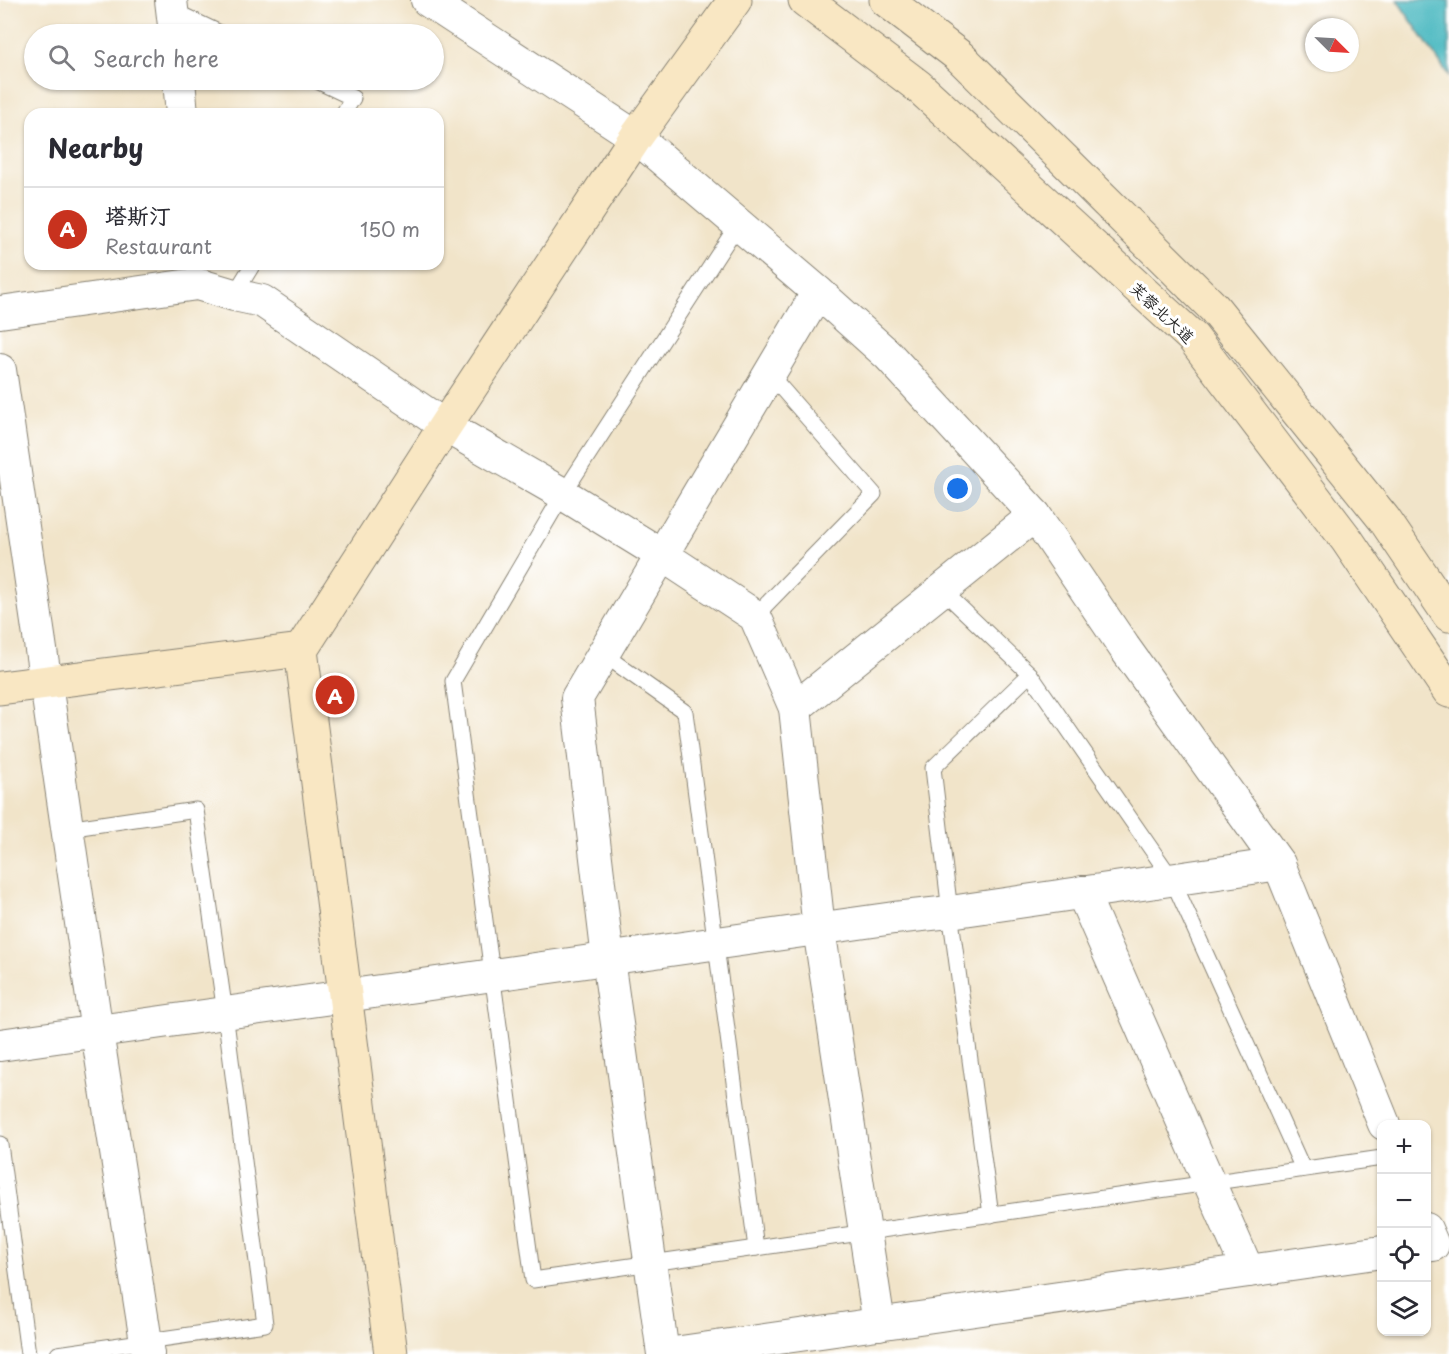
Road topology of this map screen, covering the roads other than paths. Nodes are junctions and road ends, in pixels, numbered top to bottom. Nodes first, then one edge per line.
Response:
1 (427, 0) edge
2 (735, 0) edge
3 (805, 0) edge
4 (886, 0) edge
5 (173, 15) edge
6 (196, 24) edge
7 (180, 90) edge
8 (336, 90) edge
9 (181, 108) edge
10 (347, 108) edge
11 (636, 137) junction
12 (738, 224) junction
13 (249, 270) edge
14 (196, 274) edge
15 (818, 292) junction
16 (234, 295) junction
17 (0, 312) edge
18 (0, 370) edge
19 (770, 375) junction
20 (445, 426) junction
21 (563, 494) junction
22 (1035, 515) junction
23 (662, 555) junction
24 (941, 590) junction
25 (1449, 615) edge
26 (755, 616) junction
27 (301, 650) junction
28 (603, 654) junction
29 (1030, 674) junction
30 (46, 683) junction
31 (0, 688) edge
32 (1449, 691) edge
33 (795, 708) junction
34 (67, 829) junction
35 (1279, 864) junction
36 (1172, 879) junction
37 (1082, 892) junction
38 (950, 912) junction
39 (819, 929) junction
40 (716, 945) junction
41 (608, 959) junction
42 (491, 975) junction
43 (345, 996) junction
44 (225, 1013) junction
45 (97, 1032) junction
46 (0, 1045) edge
47 (1382, 1120) edge
48 (0, 1144) edge
49 (1377, 1159) edge
50 (1303, 1169) junction
51 (1209, 1183) junction
52 (991, 1215) junction
53 (865, 1233) junction
54 (756, 1248) junction
55 (1377, 1253) edge
56 (650, 1264) junction
57 (1248, 1271) junction
58 (879, 1324) junction
59 (146, 1348) edge
60 (28, 1354) edge
61 (58, 1354) edge
62 (391, 1354) edge
63 (665, 1354) edge

1 - 11 street
2 - 11 street
3 - 32 street, 芙蓉北大道
4 - 25 street
5 - 6 lane
7 - 9 street
8 - 10 lane
11 - 12 street
11 - 20 street
12 - 15 street
12 - 21 lane
13 - 16 lane
14 - 16 street
14 - 17 street
15 - 19 street
15 - 22 street
16 - 20 street
18 - 30 street
19 - 23 street
19 - 26 lane
20 - 21 street
20 - 27 street
21 - 23 street
21 - 42 lane
22 - 24 street
22 - 35 street
23 - 26 street
23 - 28 street
24 - 29 lane
24 - 33 street
26 - 33 street
27 - 30 street
27 - 43 street
28 - 40 lane
28 - 41 street
29 - 36 lane
29 - 38 lane
30 - 31 street
30 - 34 street
33 - 39 street
34 - 44 lane
34 - 45 street
35 - 36 street
35 - 47 street
36 - 37 street
36 - 50 lane
37 - 38 street
37 - 51 street
38 - 39 street
38 - 52 lane
39 - 40 street
39 - 53 street
40 - 41 street
40 - 54 lane
41 - 42 street
41 - 56 street
42 - 43 street
42 - 56 lane
43 - 44 street
43 - 62 street
44 - 45 street
44 - 59 lane
45 - 46 street
45 - 59 street
48 - 60 lane
49 - 50 lane
50 - 51 lane
51 - 52 lane
51 - 57 street
52 - 53 lane
53 - 54 lane
53 - 58 street
54 - 56 lane
55 - 57 street
56 - 63 street
57 - 58 street
58 - 63 street
59 - 61 lane

